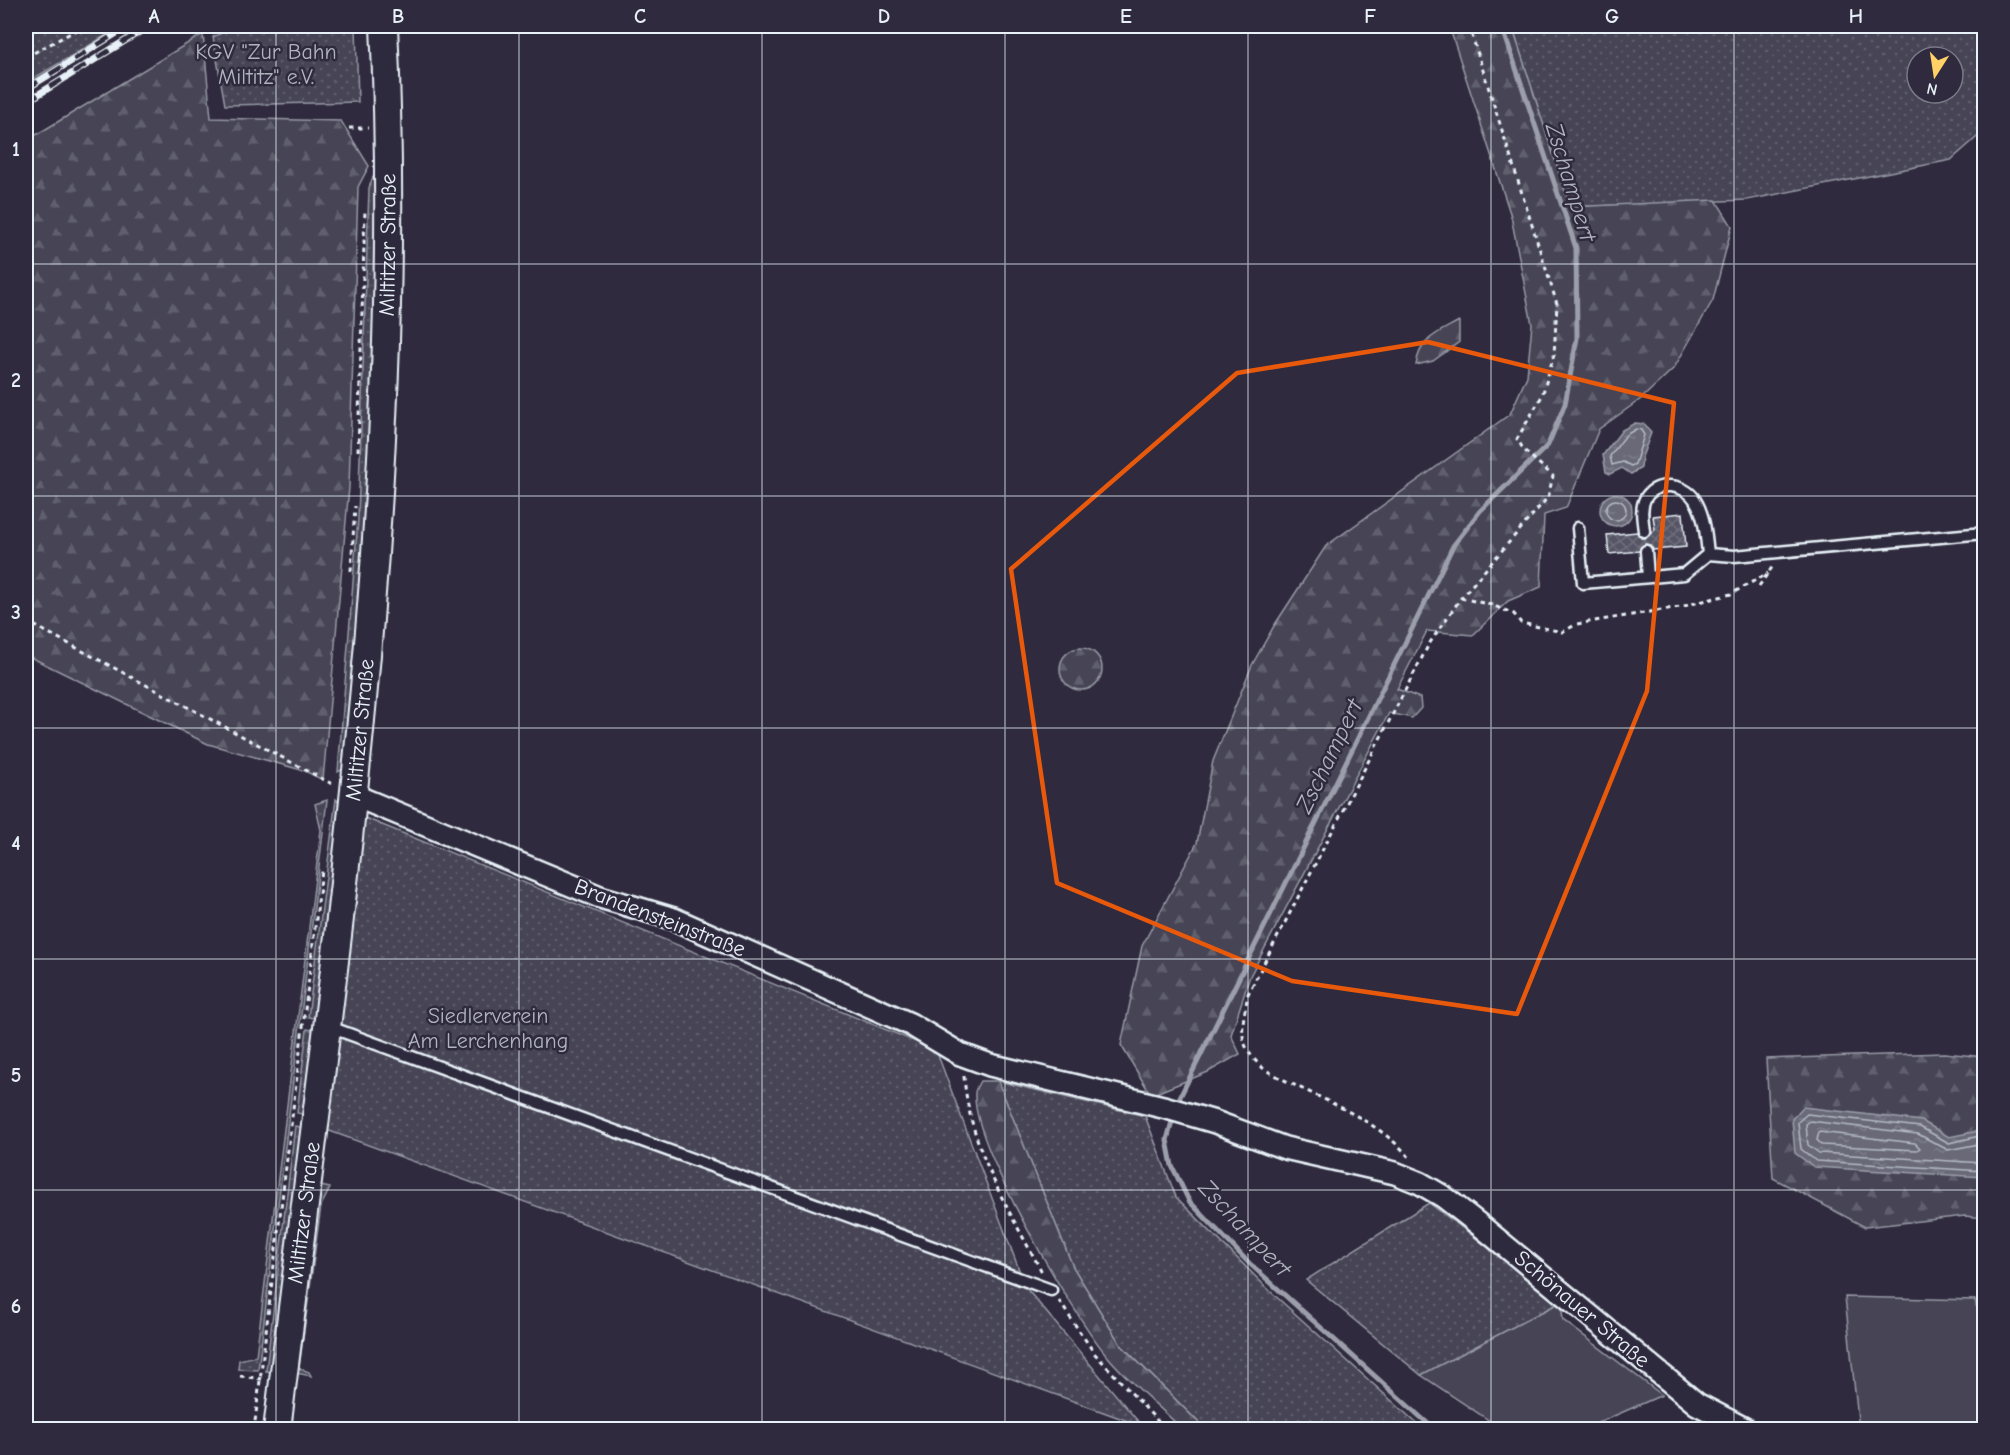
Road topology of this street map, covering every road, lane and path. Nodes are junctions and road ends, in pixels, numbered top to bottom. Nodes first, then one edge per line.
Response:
1 (84, 26) edge
2 (384, 26) edge
3 (1469, 26) edge
4 (26, 57) edge
5 (366, 200) dead end
6 (358, 462) dead end
7 (356, 497) dead end
8 (1578, 528) dead end
9 (1644, 531) dead end
10 (1984, 533) edge
11 (1646, 551) dead end
12 (1708, 554) junction
13 (1768, 573) dead end
14 (1648, 577) junction
15 (350, 578) dead end
16 (1461, 598) junction
17 (26, 621) edge
18 (334, 774) dead end
19 (340, 792) junction
20 (323, 862) dead end
21 (326, 1026) junction
22 (960, 1054) junction
23 (1175, 1111) joint
24 (1420, 1183) junction
25 (1051, 1290) junction
26 (254, 1430) edge
27 (277, 1430) edge
28 (1166, 1430) edge
29 (1747, 1430) edge

1 - 4 path
2 - 19 street, Miltitzer Straße
3 - 16 path
5 - 6 path
7 - 15 path
8 - 14 lane
9 - 12 lane
10 - 12 lane
11 - 14 lane
12 - 14 lane
13 - 16 path
16 - 24 path
17 - 19 path
18 - 19 path
19 - 21 street, Miltitzer Straße
19 - 22 street, Brandensteinstraße
20 - 26 path
21 - 25 lane
21 - 27 street, Miltitzer Straße
22 - 23 street, Brandensteinstraße
22 - 25 path
23 - 24 street, Schönauer Straße
24 - 29 street, Schönauer Straße
25 - 28 path

